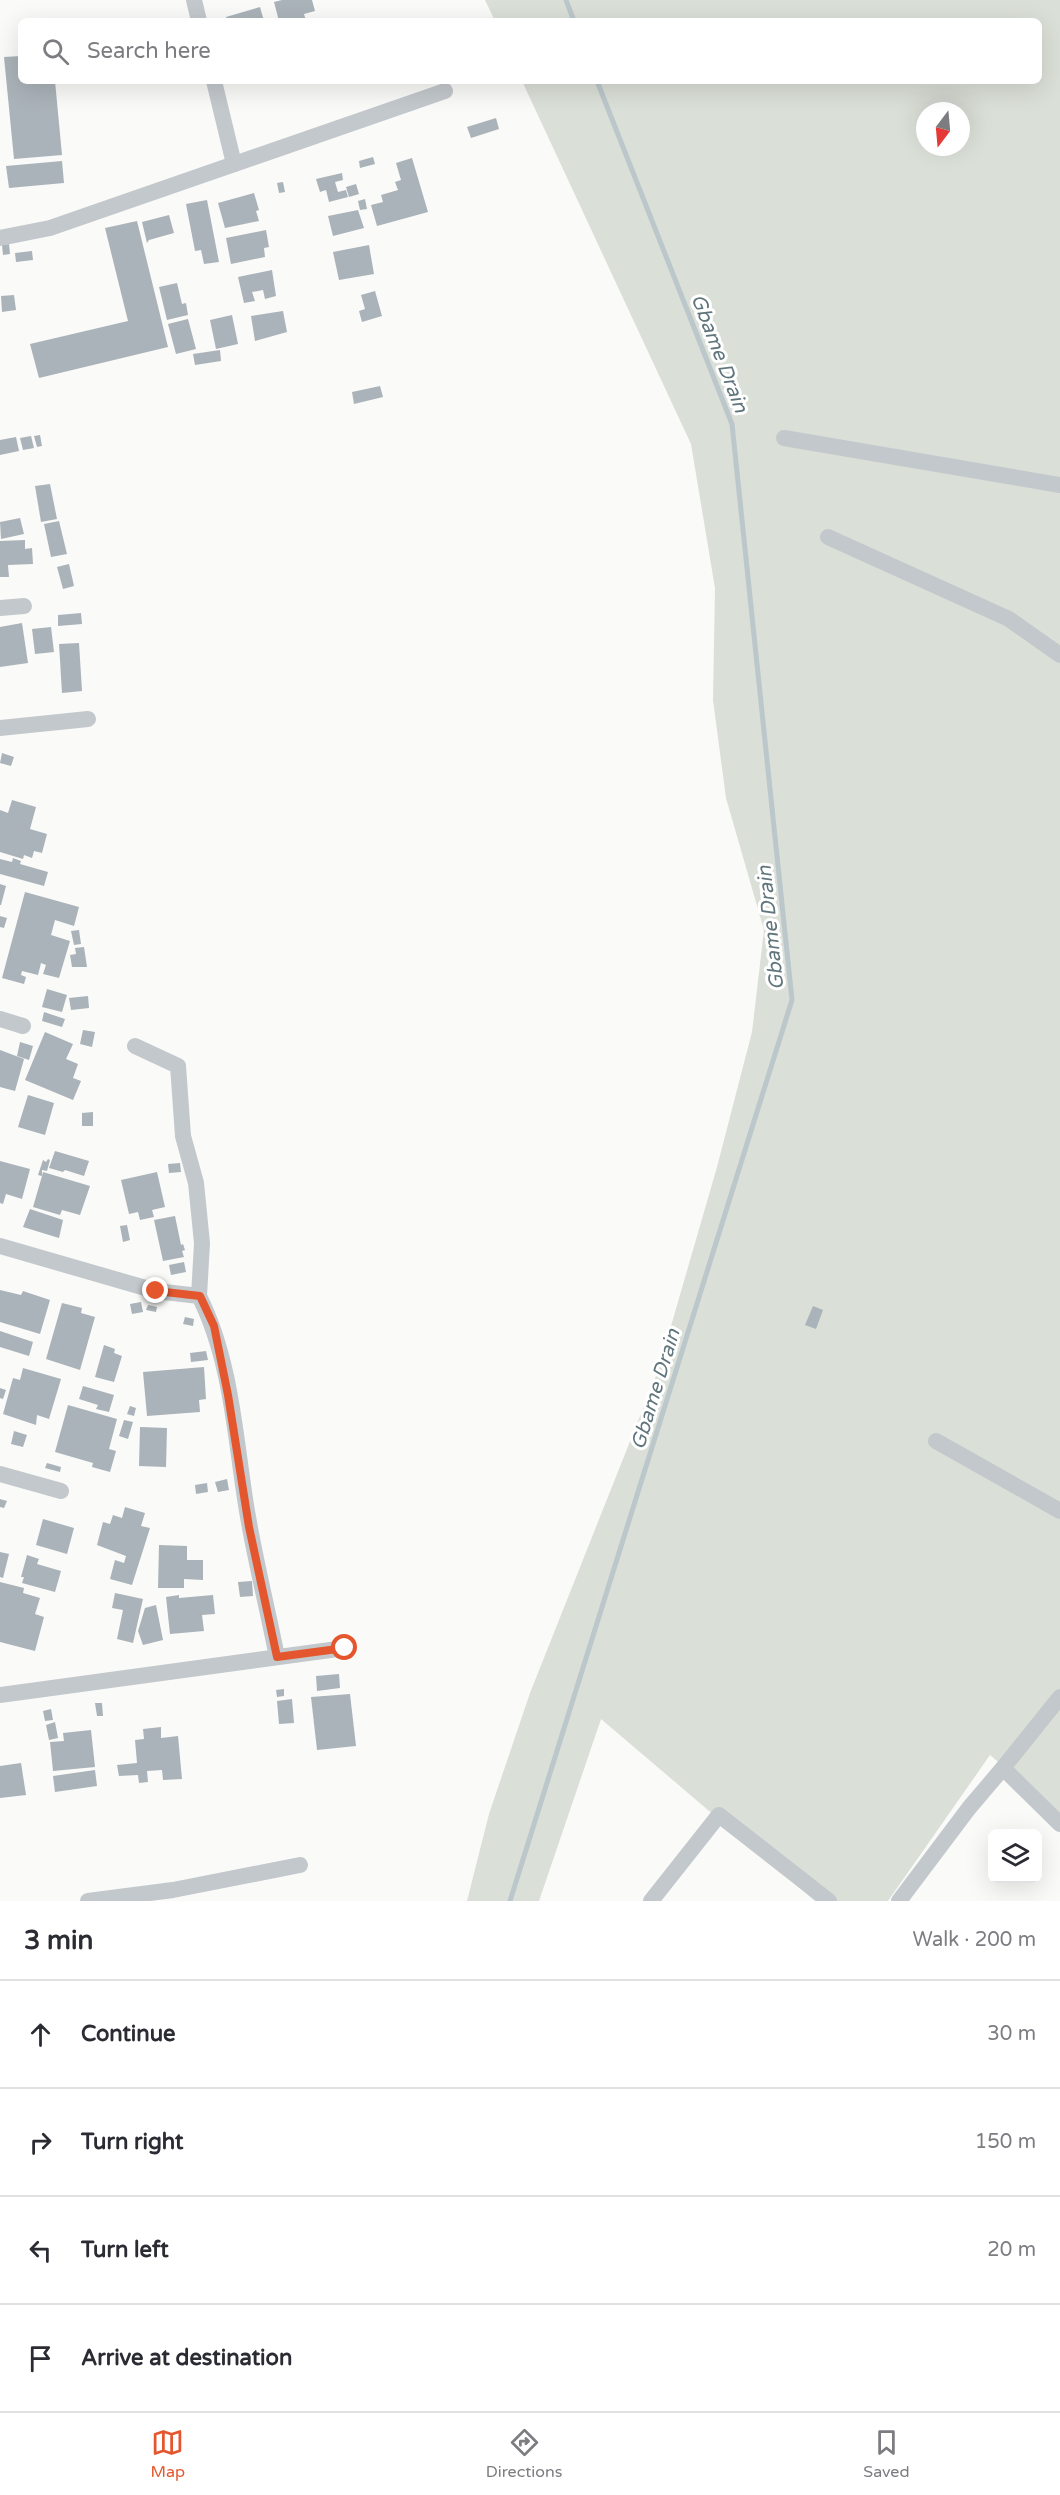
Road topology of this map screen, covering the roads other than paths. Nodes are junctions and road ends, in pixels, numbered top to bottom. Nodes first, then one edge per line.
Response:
1 (194, 0) edge
2 (198, 18) edge
3 (215, 84) edge
4 (445, 91) dead end
5 (234, 164) junction
6 (0, 238) edge
7 (784, 438) dead end
8 (1060, 485) edge
9 (828, 537) dead end
10 (24, 606) dead end
11 (0, 608) edge
12 (1060, 655) edge
13 (88, 719) dead end
14 (0, 728) edge
15 (0, 1019) edge
16 (24, 1026) dead end
17 (135, 1046) dead end
18 (0, 1246) edge
19 (200, 1296) junction
20 (936, 1441) dead end
21 (0, 1474) edge
22 (61, 1491) dead end
23 (1060, 1511) edge
24 (345, 1648) dead end
25 (277, 1657) junction
26 (0, 1695) edge
27 (1060, 1697) edge
28 (1003, 1768) junction
29 (1060, 1824) edge
30 (300, 1865) dead end
31 (88, 1901) edge
32 (651, 1901) edge
33 (829, 1901) edge
34 (899, 1901) edge

1 - 2 street
3 - 5 street
4 - 5 street
5 - 6 street
7 - 8 street
9 - 12 street
10 - 11 street
13 - 14 street
15 - 16 street
17 - 19 street
18 - 19 street
19 - 25 street
20 - 23 street
21 - 22 street
24 - 25 street
25 - 26 street
27 - 28 street
28 - 29 street
28 - 34 street
30 - 31 street
32 - 33 street

